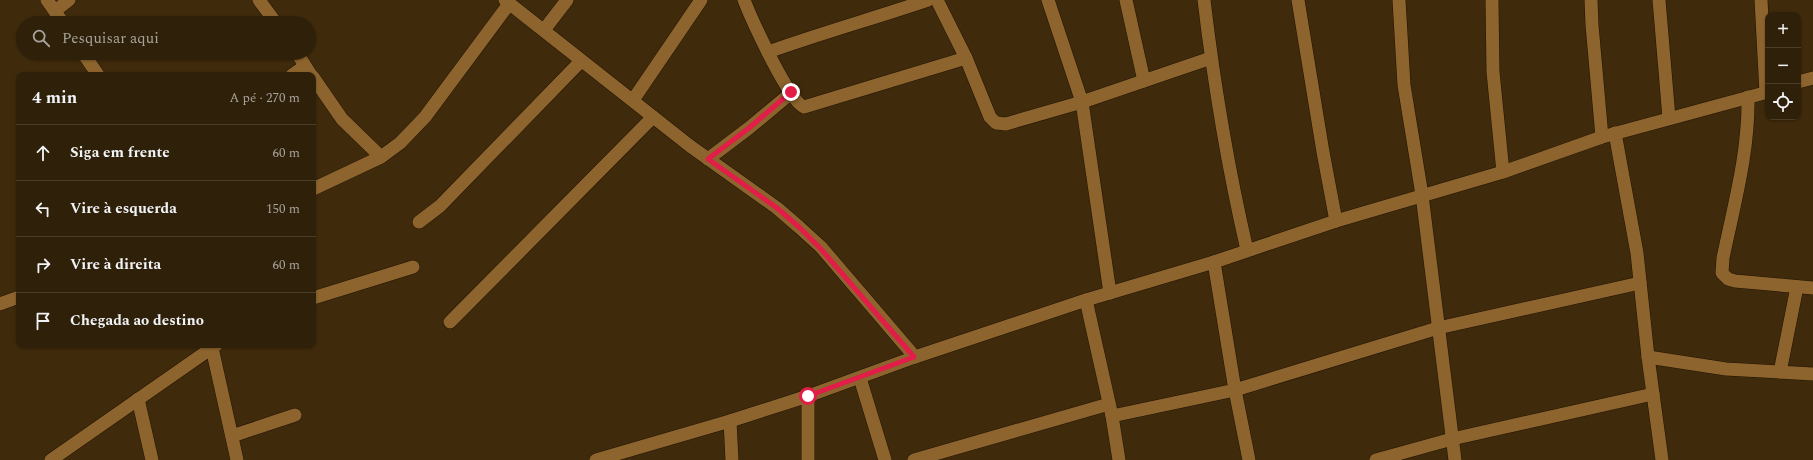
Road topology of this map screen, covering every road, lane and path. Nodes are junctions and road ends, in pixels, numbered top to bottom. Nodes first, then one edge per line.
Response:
1 (47, 0) edge
2 (68, 0) edge
3 (259, 0) edge
4 (567, 0) edge
5 (744, 0) edge
6 (928, 0) edge
7 (937, 0) edge
8 (1048, 0) edge
9 (1126, 0) edge
10 (1204, 0) edge
11 (1298, 0) edge
12 (1399, 0) edge
13 (1492, 0) edge
14 (1591, 0) edge
15 (1659, 0) edge
16 (1761, 0) edge
17 (704, 1) edge
18 (507, 2) edge
19 (55, 11) junction
20 (58, 16) edge
21 (271, 16) edge
22 (544, 30) junction
23 (768, 52) junction
24 (966, 58) junction
25 (1211, 58) junction
26 (88, 60) edge
27 (302, 60) edge
28 (581, 61) junction
29 (308, 70) edge
30 (96, 72) edge
31 (1813, 78) edge
32 (1144, 81) junction
33 (1801, 81) edge
34 (316, 82) edge
35 (1766, 84) edge
36 (791, 92) junction
37 (1765, 93) edge
38 (1748, 97) junction
39 (633, 100) junction
40 (1082, 102) junction
41 (653, 117) junction
42 (1669, 118) junction
43 (1608, 135) junction
44 (381, 157) junction
45 (708, 159) junction
46 (1503, 172) junction
47 (316, 188) edge
48 (1422, 195) junction
49 (1336, 221) junction
50 (419, 222) dead end
51 (1247, 250) junction
52 (1214, 262) junction
53 (413, 267) dead end
54 (1640, 283) junction
55 (1797, 287) junction
56 (1813, 288) edge
57 (1110, 293) junction
58 (316, 297) edge
59 (16, 298) edge
60 (1086, 300) junction
61 (0, 304) edge
62 (450, 322) dead end
63 (1438, 328) junction
64 (211, 348) edge
65 (214, 348) edge
66 (914, 357) junction
67 (1648, 357) junction
68 (1780, 372) junction
69 (1813, 374) edge
70 (860, 378) junction
71 (1235, 390) junction
72 (1652, 394) junction
73 (808, 396) junction
74 (138, 399) junction
75 (1111, 410) junction
76 (295, 415) dead end
77 (730, 421) junction
78 (232, 436) junction
79 (1452, 439) junction
80 (51, 460) edge
81 (152, 460) edge
82 (237, 460) edge
83 (596, 460) edge
84 (732, 460) edge
85 (808, 460) edge
86 (885, 460) edge
87 (914, 460) edge
88 (1119, 460) edge
89 (1249, 460) edge
90 (1376, 460) edge
91 (1455, 460) edge
92 (1662, 460) edge

1 - 19 street
2 - 19 street
3 - 21 street
4 - 22 street
5 - 23 street
6 - 23 street
7 - 24 street
8 - 40 street
9 - 32 street
10 - 25 street
11 - 49 street
12 - 48 street
13 - 46 street
14 - 43 street
15 - 42 street
16 - 35 street
17 - 39 street
18 - 22 street
18 - 44 street
19 - 20 street
22 - 28 street
23 - 36 street
24 - 36 street
24 - 40 street
25 - 32 street
25 - 51 street
26 - 30 street
27 - 29 street
28 - 39 street
28 - 50 street
31 - 33 street
32 - 40 street
34 - 44 street
36 - 45 street
37 - 38 street
38 - 42 street
38 - 55 street
39 - 41 street
40 - 57 street
41 - 45 street
41 - 62 street
42 - 43 street
43 - 46 street
43 - 54 street
44 - 47 street
45 - 66 street
46 - 48 street
48 - 49 street
48 - 63 street
49 - 51 street
51 - 52 street
52 - 57 street
52 - 71 street
53 - 58 street
54 - 63 street
54 - 67 street
55 - 56 street
55 - 68 street
57 - 60 street
59 - 61 street
60 - 66 street
60 - 75 street
63 - 71 street
63 - 79 street
64 - 74 street
65 - 78 street
66 - 70 street
67 - 68 street
67 - 72 street
68 - 69 street
70 - 73 street
70 - 86 street
71 - 75 street
71 - 89 street
72 - 79 street
72 - 92 street
73 - 77 street
73 - 85 street
74 - 80 street
74 - 81 street
75 - 87 street
75 - 88 street
76 - 78 street
77 - 83 street
77 - 84 street
78 - 82 street
79 - 90 street
79 - 91 street

